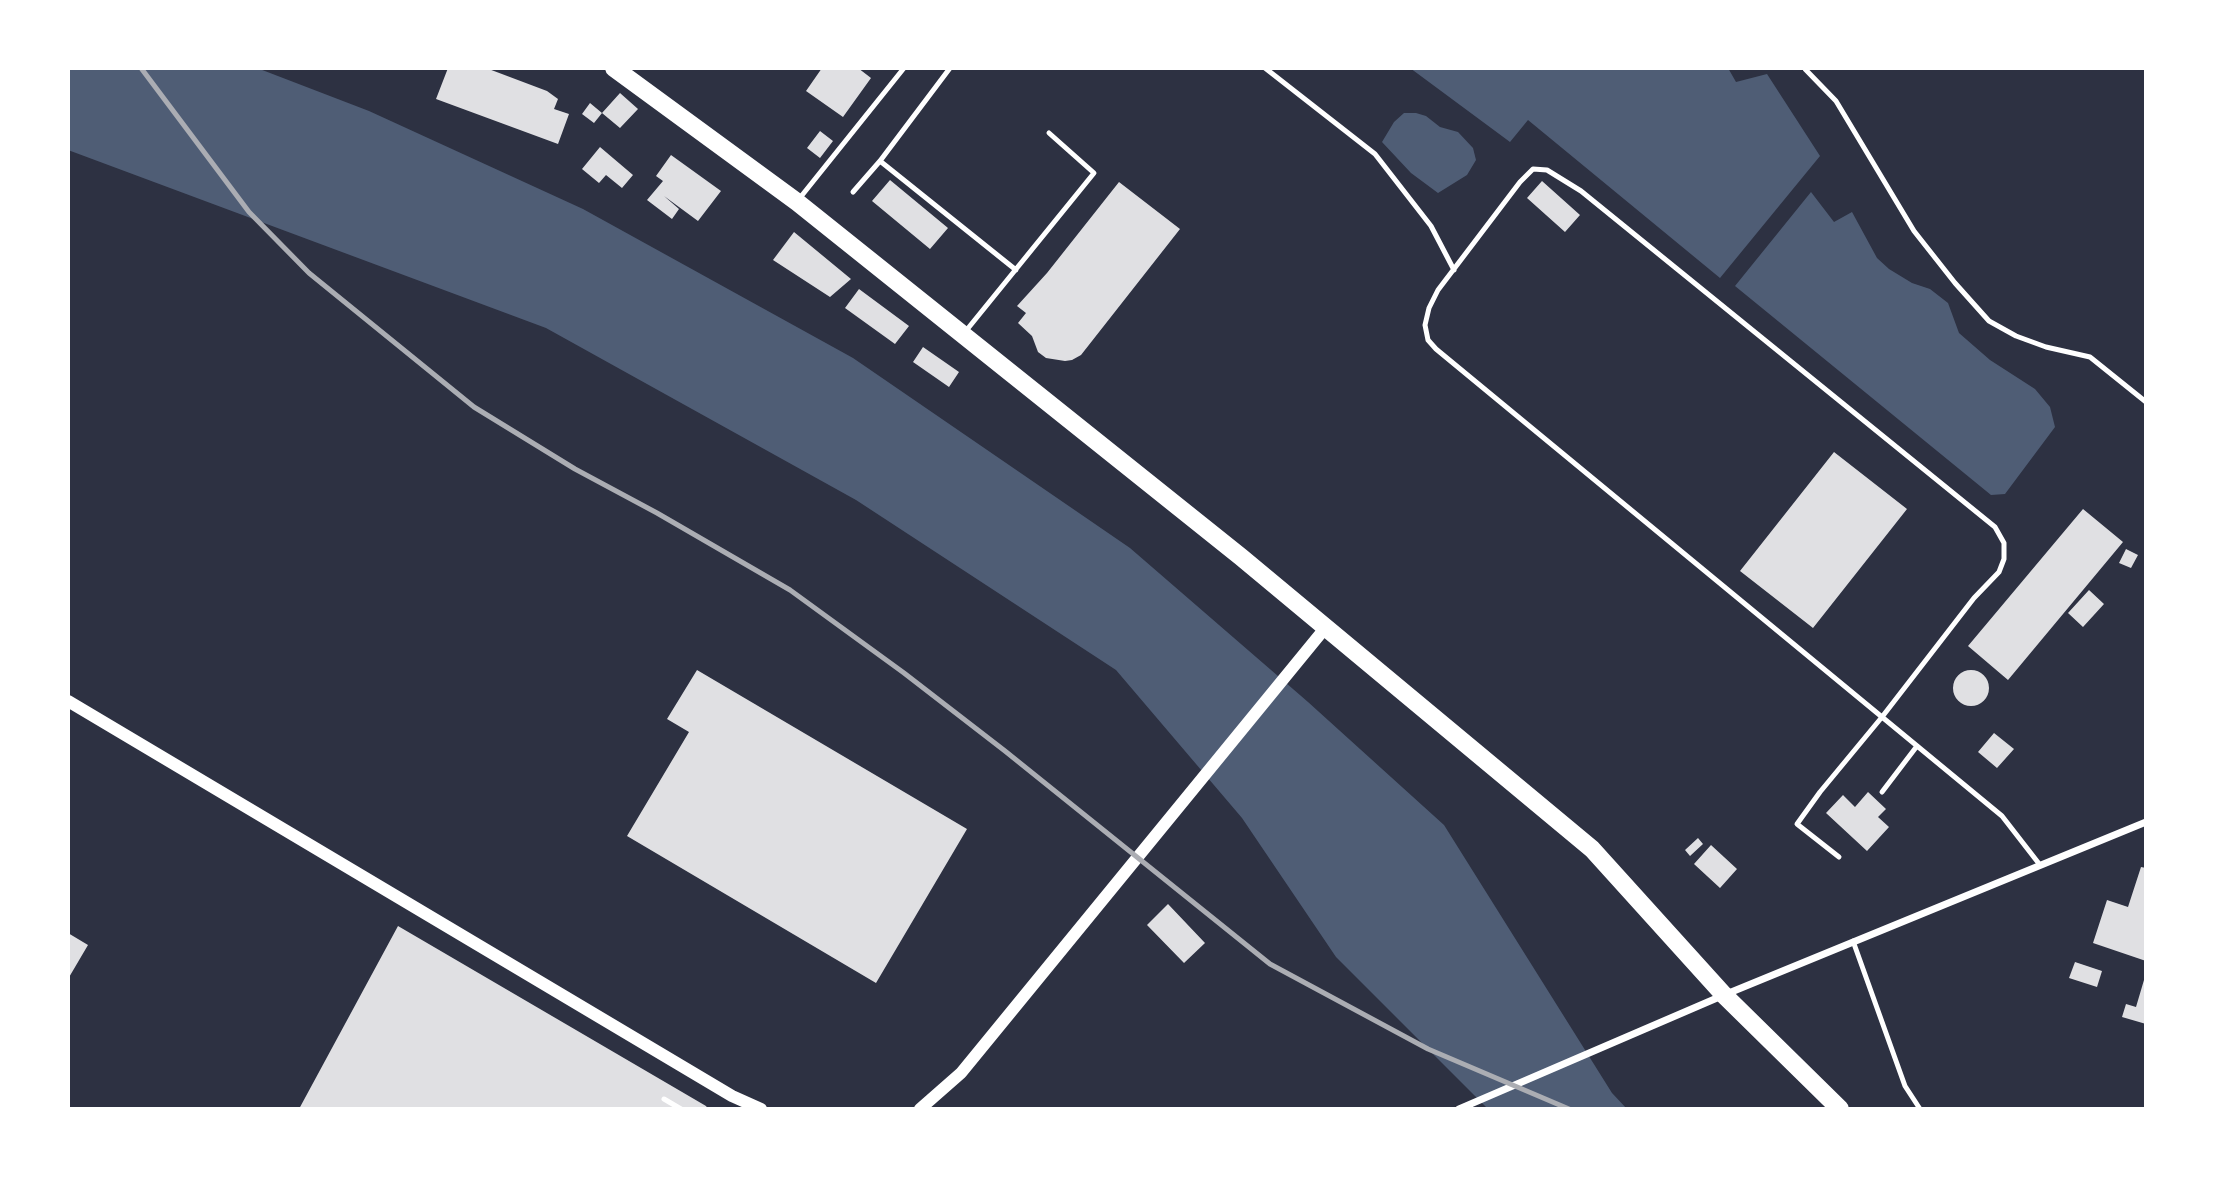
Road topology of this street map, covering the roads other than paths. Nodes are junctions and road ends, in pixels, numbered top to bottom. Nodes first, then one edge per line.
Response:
1 (614, 68) edge
2 (904, 68) edge
3 (950, 68) edge
4 (1265, 68) edge
5 (1805, 69) edge
6 (1049, 133) dead end
7 (880, 161) junction
8 (853, 192) dead end
9 (797, 202) junction
10 (1016, 270) junction
11 (1454, 270) junction
12 (963, 335) junction
13 (2146, 402) edge
14 (1326, 627) junction
15 (68, 701) edge
16 (1882, 717) junction
17 (1917, 746) junction
18 (1882, 792) dead end
19 (2146, 822) edge
20 (1839, 857) dead end
21 (2040, 865) junction
22 (1853, 941) junction
23 (1724, 995) junction
24 (663, 1099) dead end
25 (681, 1109) edge
26 (761, 1109) edge
27 (920, 1109) edge
28 (1460, 1109) edge
29 (1840, 1109) edge
30 (1920, 1109) edge

1 - 9 highway
2 - 9 lane
3 - 7 lane
4 - 11 lane
5 - 13 lane
6 - 10 lane
7 - 8 lane
7 - 10 lane
9 - 12 highway
10 - 12 lane
11 - 16 lane
11 - 16 lane
12 - 14 highway
14 - 23 highway
14 - 27 street
15 - 26 street
16 - 17 lane
16 - 20 lane
17 - 18 lane
17 - 21 lane
19 - 21 street
21 - 22 street
22 - 23 street
22 - 30 lane
23 - 28 street
23 - 29 highway
24 - 25 lane

